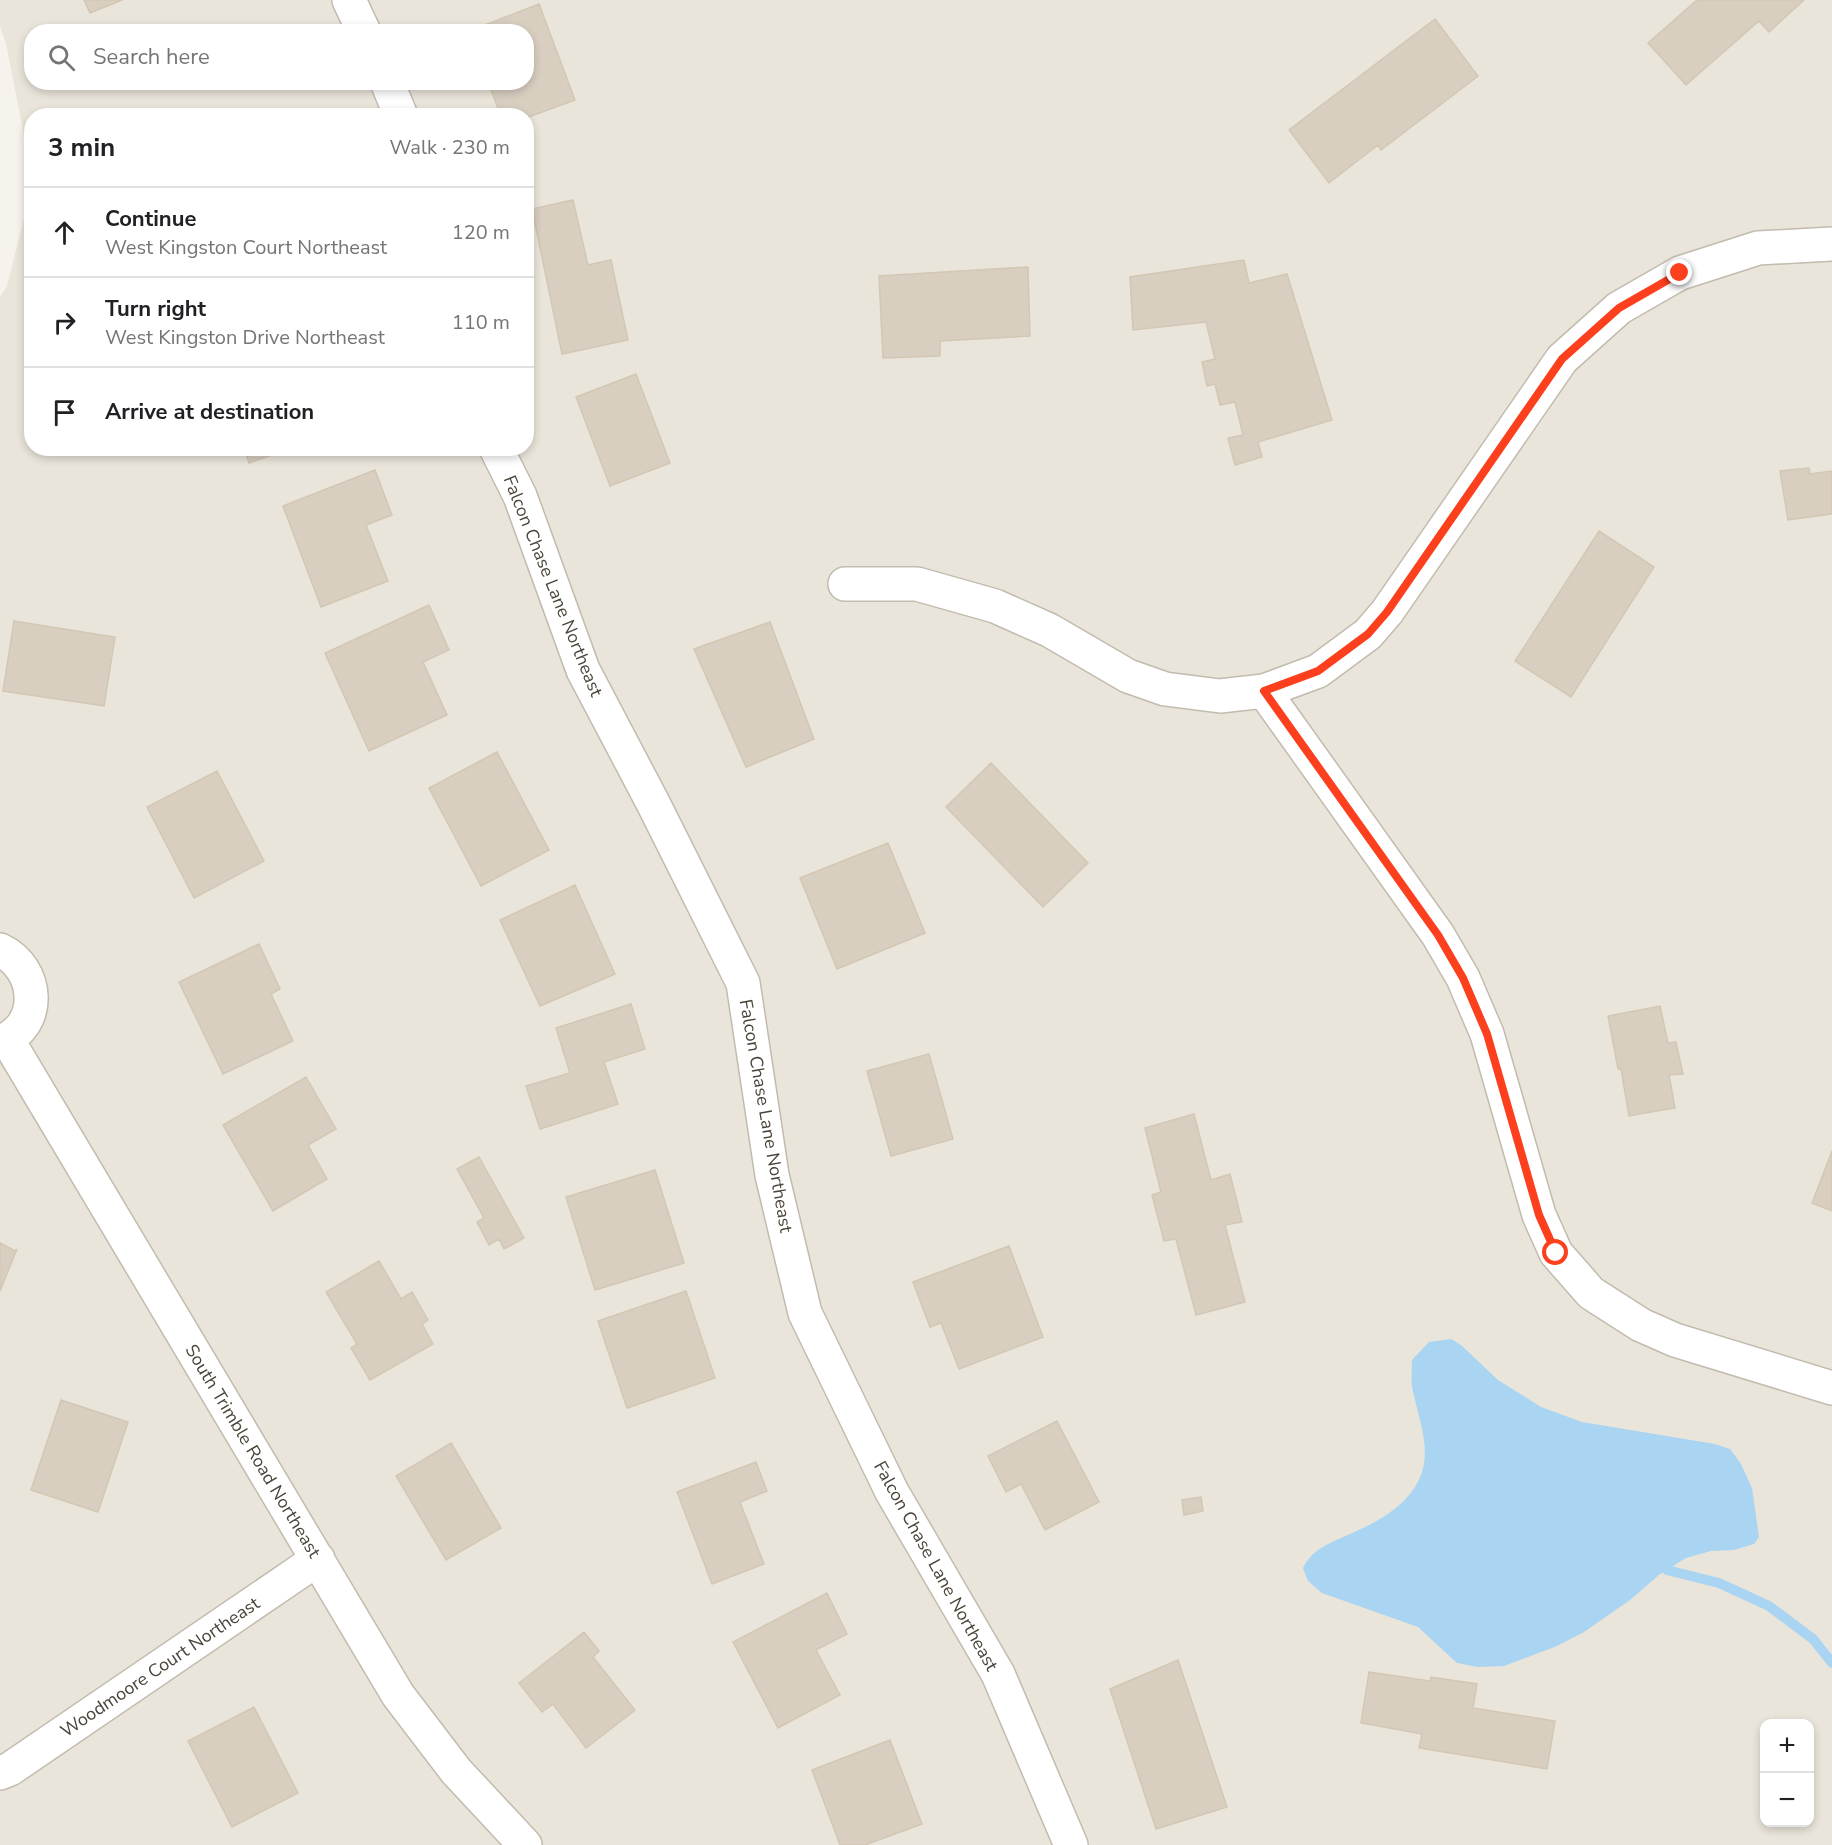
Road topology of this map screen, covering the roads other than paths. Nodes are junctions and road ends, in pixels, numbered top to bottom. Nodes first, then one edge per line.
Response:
1 (349, 0) edge
2 (360, 24) edge
3 (390, 90) edge
4 (398, 108) edge
5 (1832, 244) edge
6 (500, 456) edge
7 (845, 584) dead end
8 (1264, 691) junction
9 (0, 950) edge
10 (3, 1041) edge
11 (1832, 1388) edge
12 (318, 1559) junction
13 (0, 1773) edge
14 (525, 1845) edge
15 (1071, 1845) edge

1 - 2 street
3 - 4 street
5 - 8 street
6 - 15 street, Falcon Chase Lane Northeast
7 - 8 street
8 - 11 street
9 - 10 street, South Trimble Road Northeast
10 - 12 street, South Trimble Road Northeast
12 - 13 street, Woodmoore Court Northeast
12 - 14 street, South Trimble Road Northeast

